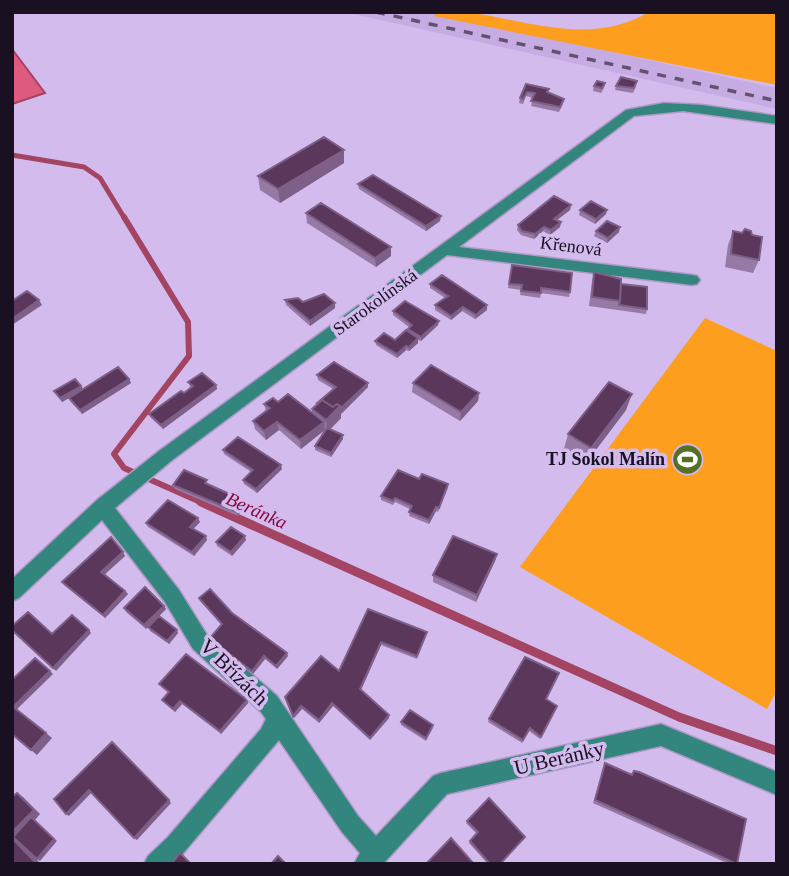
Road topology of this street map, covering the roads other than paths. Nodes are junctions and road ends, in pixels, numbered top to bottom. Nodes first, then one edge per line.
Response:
1 (777, 120) edge
2 (446, 250) junction
3 (692, 280) dead end
4 (104, 506) junction
5 (12, 592) edge
6 (277, 718) junction
7 (777, 784) edge
8 (371, 858) edge
9 (156, 864) edge

1 - 2 street, Starokolínská
2 - 3 street, Křenová
2 - 4 street, Starokolínská
4 - 5 street, Starokolínská
4 - 6 street, V Břízách
6 - 8 street
6 - 9 street, V Břízách
7 - 8 street, U Beránky

